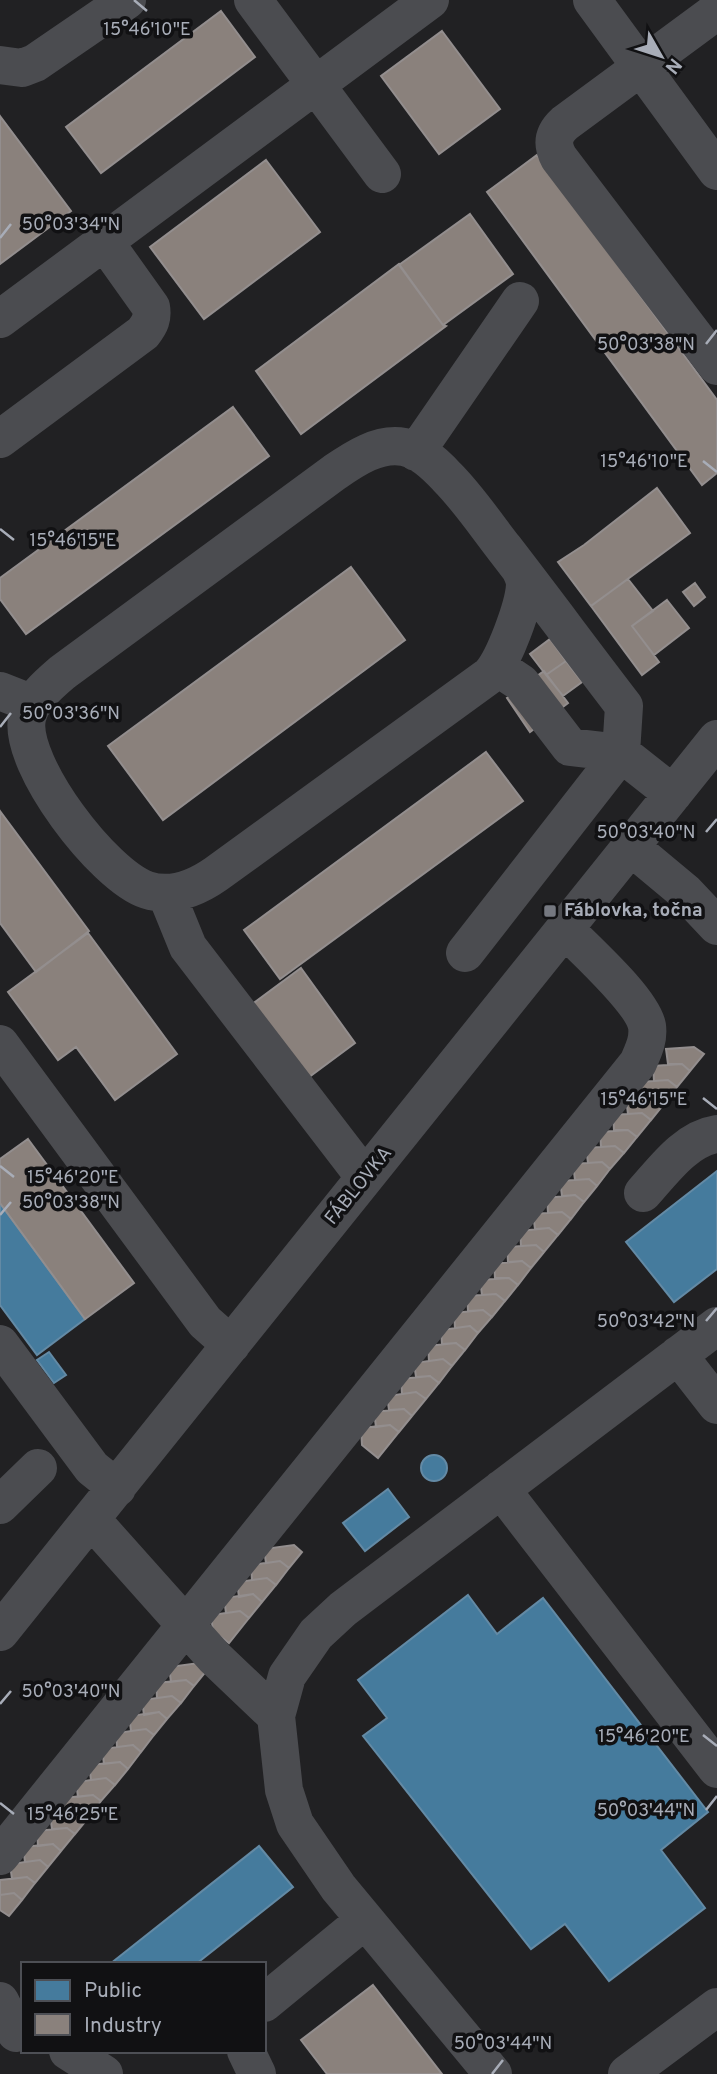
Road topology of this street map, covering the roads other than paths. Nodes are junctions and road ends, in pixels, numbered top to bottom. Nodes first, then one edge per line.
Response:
1 (127, 0) edge
2 (253, 0) edge
3 (430, 0) edge
4 (593, 0) edge
5 (717, 11) edge
6 (0, 65) edge
7 (641, 67) junction
8 (316, 83) junction
9 (717, 171) edge
10 (382, 174) dead end
11 (104, 241) junction
12 (520, 301) dead end
13 (0, 319) edge
14 (717, 366) edge
15 (0, 439) edge
16 (416, 452) junction
17 (520, 569) junction
18 (497, 667) junction
19 (17, 697) edge
20 (717, 739) edge
21 (621, 753) junction
22 (673, 794) junction
23 (631, 847) junction
24 (166, 893) junction
25 (717, 926) edge
26 (565, 929) junction
27 (465, 953) dead end
28 (0, 1044) edge
29 (717, 1134) edge
30 (356, 1166) dead end
31 (643, 1193) dead end
32 (717, 1326) edge
33 (0, 1344) edge
34 (231, 1345) junction
35 (678, 1356) junction
36 (717, 1405) edge
37 (38, 1468) dead end
38 (117, 1488) junction
39 (501, 1489) junction
40 (0, 1505) edge
41 (91, 1519) junction
42 (186, 1625) junction
43 (0, 1632) edge
44 (276, 1716) junction
45 (717, 1769) edge
46 (0, 1856) edge
47 (365, 1920) junction
48 (266, 2001) edge
49 (717, 2007) edge
50 (71, 2053) edge
51 (247, 2053) edge
52 (104, 2074) edge
53 (257, 2074) edge
54 (493, 2074) edge
55 (627, 2074) edge

1 - 6 street
2 - 8 street
3 - 8 street
4 - 7 street
5 - 7 street
7 - 9 street
7 - 14 street
8 - 10 street
8 - 11 street
11 - 13 street
11 - 15 street
12 - 16 street
16 - 17 street
16 - 19 street
17 - 18 street
17 - 21 street
18 - 21 street
18 - 24 street
19 - 24 street
20 - 22 street, FÁBLOVKA
21 - 22 street
21 - 27 street
22 - 23 street, FÁBLOVKA
23 - 25 street
23 - 26 street, FÁBLOVKA
24 - 30 street
26 - 34 street, FÁBLOVKA
26 - 42 street
28 - 34 street
29 - 31 street
32 - 35 street
33 - 38 street
34 - 38 street, FÁBLOVKA
35 - 36 street
35 - 39 street
37 - 40 street
38 - 41 street, FÁBLOVKA
39 - 44 street
39 - 45 street
41 - 42 street
41 - 43 street, FÁBLOVKA
42 - 44 street
42 - 46 street
44 - 47 street
47 - 48 street
47 - 54 street
49 - 55 street
50 - 52 street
51 - 53 street

